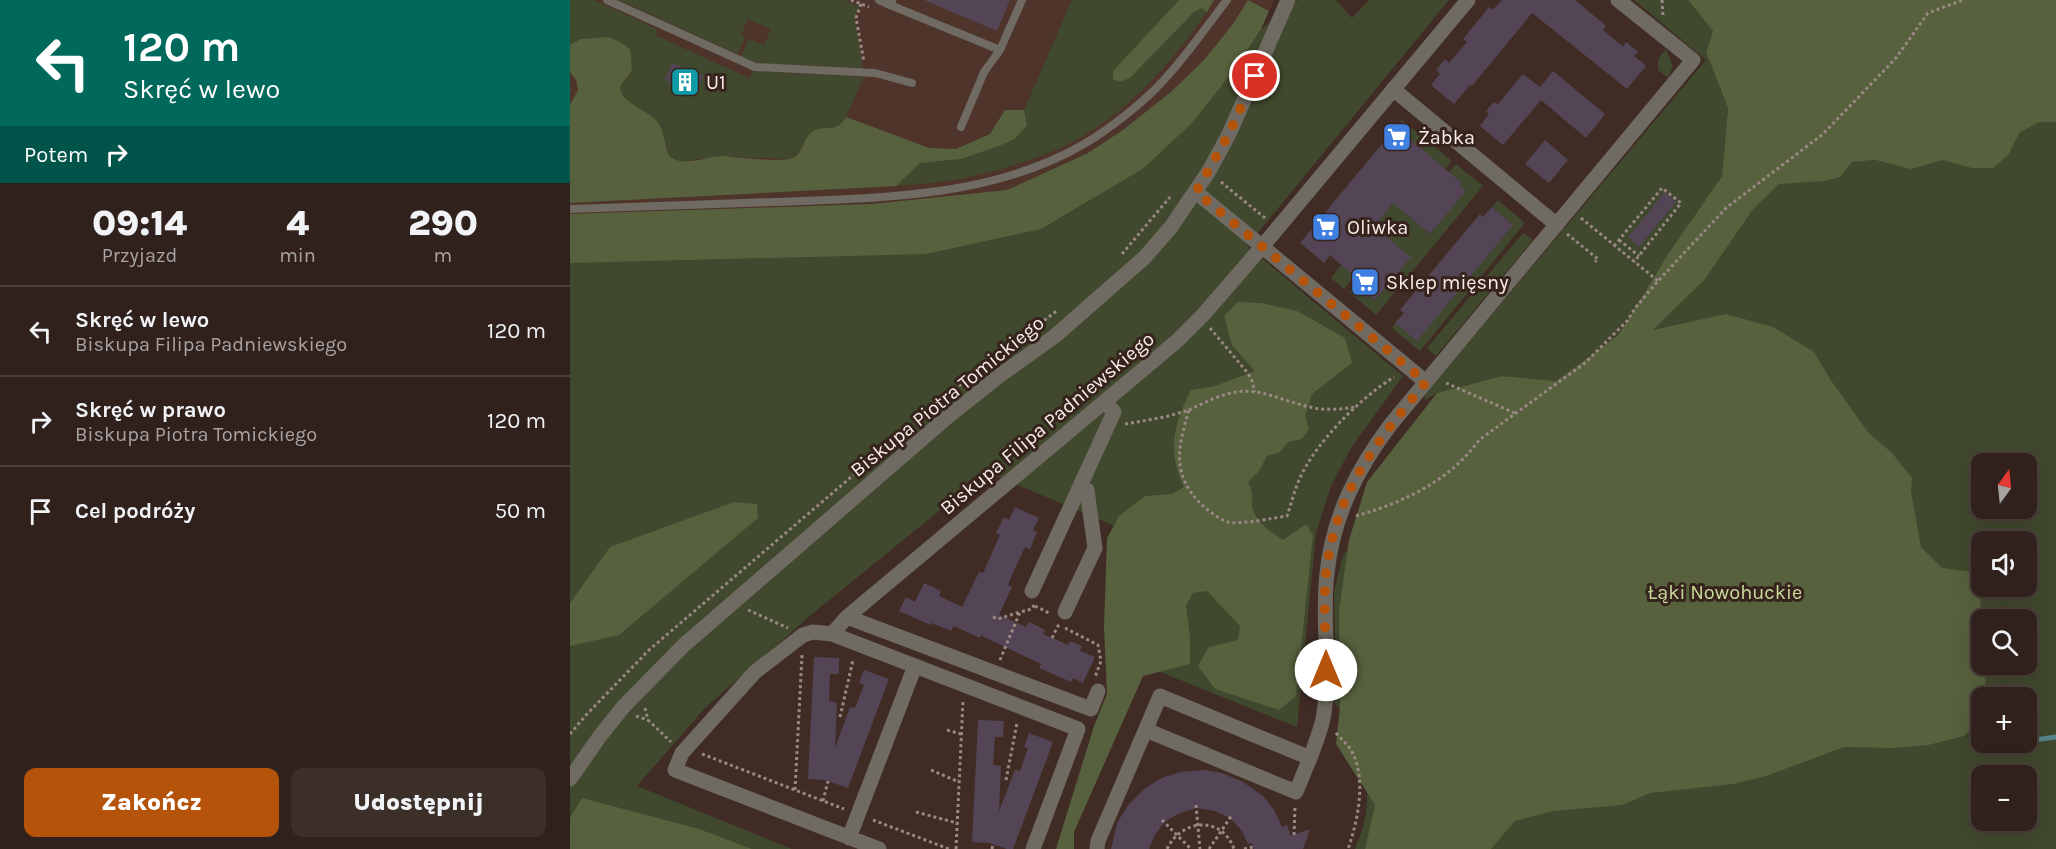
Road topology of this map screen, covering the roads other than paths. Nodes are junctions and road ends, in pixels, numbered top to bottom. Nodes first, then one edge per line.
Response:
1 (607, 0) edge
2 (879, 0) edge
3 (1023, 0) edge
4 (1227, 0) edge
5 (1288, 0) edge
6 (1467, 0) edge
7 (1618, 0) edge
8 (891, 2) edge
9 (1000, 50) junction
10 (912, 83) dead end
11 (1393, 89) junction
12 (961, 126) dead end
13 (1196, 192) junction
14 (570, 209) edge
15 (1557, 225) junction
16 (1261, 248) junction
17 (1428, 379) junction
18 (1105, 402) junction
19 (1080, 487) junction
20 (1033, 598) road end
21 (847, 617) junction
22 (1059, 617) road end
23 (832, 634) junction
24 (915, 666) junction
25 (1098, 691) road end
26 (1146, 730) junction
27 (1310, 758) junction
28 (570, 779) edge
29 (849, 838) junction
30 (879, 849) edge
31 (1033, 849) edge
32 (1097, 849) edge

1 - 10 lane
2 - 8 lane
3 - 9 lane
4 - 14 lane
5 - 13 street, Biskupa Piotra Tomickiego
6 - 11 street, Biskupa Filipa Padniewskiego
7 - 15 street
8 - 9 lane
9 - 12 lane
11 - 15 street
11 - 16 street, Biskupa Filipa Padniewskiego
13 - 16 street
13 - 28 street, Biskupa Piotra Tomickiego
15 - 17 street
16 - 17 street
16 - 18 street, Biskupa Filipa Padniewskiego
17 - 27 street
18 - 19 street
18 - 21 street, Biskupa Filipa Padniewskiego
19 - 20 street
19 - 22 street
21 - 23 street, Biskupa Filipa Padniewskiego
21 - 25 street
23 - 24 street
23 - 29 street
24 - 29 street
24 - 31 street
26 - 27 street
26 - 27 street
26 - 32 street
29 - 30 street

